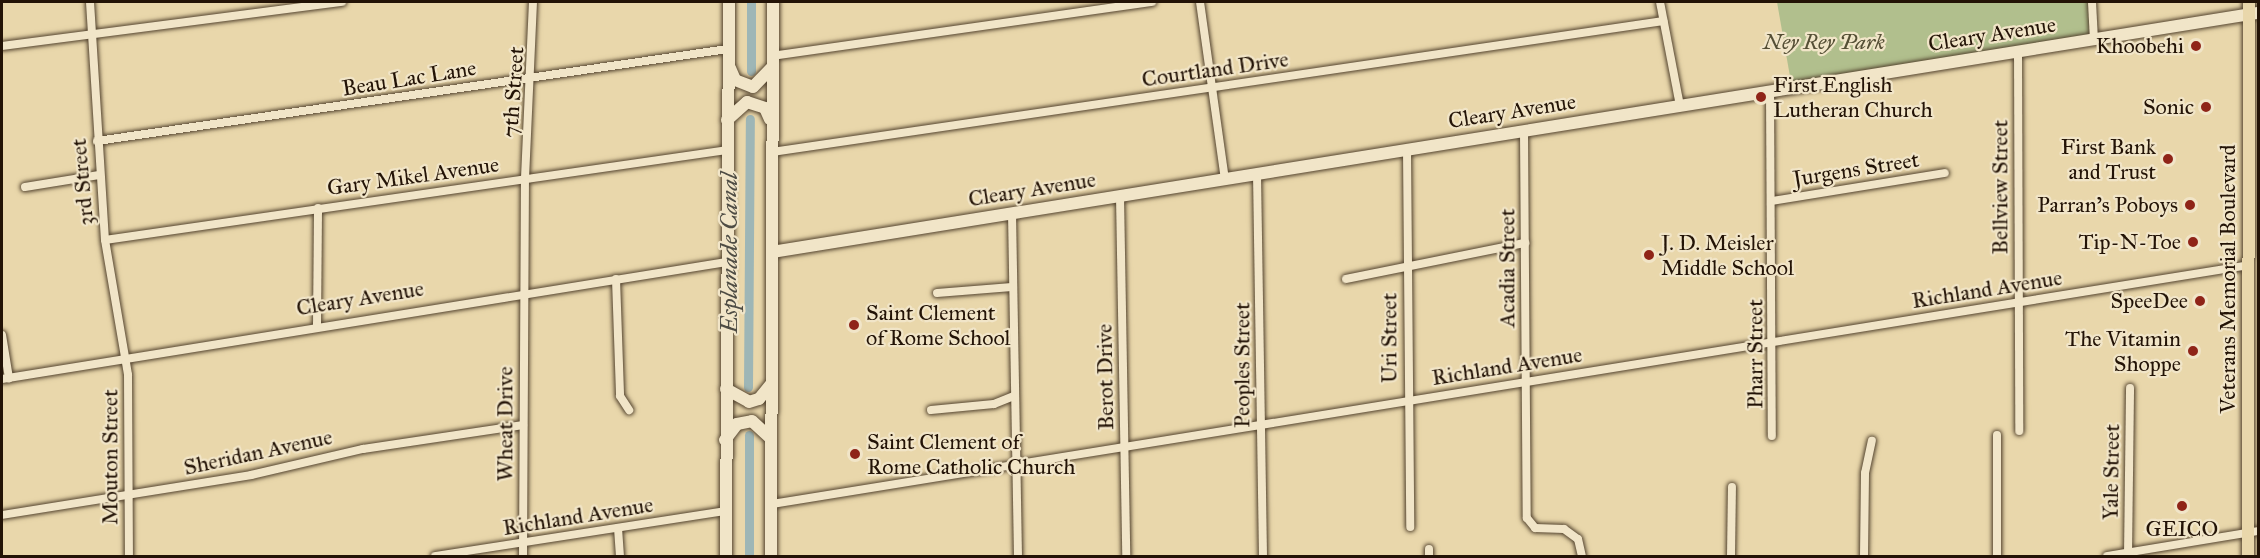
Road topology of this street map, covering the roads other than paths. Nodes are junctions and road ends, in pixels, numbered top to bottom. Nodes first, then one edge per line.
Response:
1 (90, 2) edge
2 (342, 2) edge
3 (533, 2) edge
4 (729, 2) edge
5 (773, 2) edge
6 (1152, 2) edge
7 (1200, 2) edge
8 (1660, 2) edge
9 (2092, 2) edge
10 (313, 4) edge
11 (2252, 9) edge
12 (1663, 21) junction
13 (91, 34) junction
14 (2094, 39) junction
15 (2259, 42) edge
16 (2, 46) edge
17 (728, 49) junction
18 (2018, 51) junction
19 (772, 61) junction
20 (728, 64) junction
21 (2249, 73) junction
22 (532, 78) junction
23 (1211, 88) junction
24 (1770, 91) junction
25 (1680, 106) junction
26 (727, 120) junction
27 (772, 123) junction
28 (1524, 131) junction
29 (97, 141) junction
30 (727, 150) junction
31 (1407, 150) junction
32 (772, 152) junction
33 (1945, 173) dead end
34 (1257, 174) junction
35 (99, 175) junction
36 (525, 178) junction
37 (1225, 179) junction
38 (26, 187) dead end
39 (1119, 196) junction
40 (2248, 196) junction
41 (1772, 201) junction
42 (318, 208) junction
43 (1012, 213) junction
44 (2259, 226) edge
45 (105, 240) junction
46 (1525, 243) junction
47 (772, 252) junction
48 (727, 262) junction
49 (2249, 265) junction
50 (1407, 267) junction
51 (616, 279) junction
52 (1346, 279) dead end
53 (2259, 281) edge
54 (1012, 287) junction
55 (524, 292) junction
56 (936, 293) dead end
57 (2019, 302) junction
58 (2248, 305) junction
59 (317, 326) junction
60 (2, 335) edge
61 (1774, 342) junction
62 (125, 358) junction
63 (5, 378) edge
64 (1526, 381) junction
65 (771, 384) junction
66 (2130, 388) dead end
67 (726, 389) junction
68 (1014, 396) junction
69 (1407, 401) junction
70 (629, 410) dead end
71 (931, 410) dead end
72 (1259, 424) junction
73 (523, 425) junction
74 (2019, 431) dead end
75 (1997, 435) dead end
76 (1773, 436) dead end
77 (725, 440) junction
78 (771, 440) junction
79 (1872, 441) dead end
80 (1124, 446) junction
81 (1014, 463) junction
82 (1732, 487) dead end
83 (129, 495) junction
84 (772, 504) junction
85 (726, 511) junction
86 (2, 516) edge
87 (1410, 526) dead end
88 (618, 528) junction
89 (2253, 532) edge
90 (523, 542) junction
91 (2128, 554) edge
92 (129, 556) edge
93 (435, 556) edge
94 (523, 556) edge
95 (620, 556) edge
96 (726, 556) edge
97 (771, 556) edge
98 (1018, 556) edge
99 (1126, 556) edge
100 (1263, 556) edge
101 (1582, 556) edge
102 (1731, 556) edge
103 (1864, 556) edge
104 (1996, 556) edge
105 (2107, 556) edge
106 (2248, 556) edge

1 - 13 street, 3rd Street
2 - 10 street
3 - 22 street, 7th Street
4 - 17 street
5 - 19 street
6 - 19 street
7 - 23 street
8 - 12 street
9 - 14 street
10 - 13 street
11 - 14 street, Cleary Avenue
11 - 21 main road, Veterans Memorial Boulevard
12 - 23 street, Courtland Drive
12 - 25 street
13 - 16 street
13 - 29 street, 3rd Street
14 - 18 street, Cleary Avenue
15 - 21 main road
17 - 20 street
17 - 22 street, Beau Lac Lane
18 - 24 street, Cleary Avenue
18 - 57 street, Bellview Street
19 - 20 street
19 - 27 street
20 - 26 street
21 - 40 main road, Veterans Memorial Boulevard
22 - 29 street, Beau Lac Lane
22 - 36 street, 7th Street
23 - 32 street, Courtland Drive
23 - 37 street
24 - 25 street, Cleary Avenue
24 - 41 street, Pharr Street
25 - 28 street, Cleary Avenue
26 - 27 street
26 - 30 street
27 - 32 street
28 - 31 street, Cleary Avenue
28 - 46 street, Acadia Street
29 - 35 street, 3rd Street
30 - 36 street, Gary Mikel Avenue
30 - 48 street
31 - 34 street, Cleary Avenue
31 - 50 street, Uri Street
32 - 47 street
33 - 41 street, Jurgens Street
34 - 37 street, Cleary Avenue
34 - 72 street, Peoples Street
35 - 38 street
35 - 45 street, 3rd Street
36 - 42 street, Gary Mikel Avenue
36 - 55 street, 7th Street
37 - 39 street, Cleary Avenue
39 - 43 street, Cleary Avenue
39 - 80 street, Berot Drive
40 - 44 main road
40 - 49 main road, Veterans Memorial Boulevard
41 - 61 street, Pharr Street
42 - 45 street, Gary Mikel Avenue
42 - 59 street
43 - 47 street, Cleary Avenue
43 - 54 street
45 - 62 street, 3rd Street
46 - 50 street
46 - 64 street, Acadia Street
47 - 65 street
48 - 51 street, Cleary Avenue
48 - 67 street
49 - 57 street, Richland Avenue
49 - 58 main road, Veterans Memorial Boulevard
50 - 52 street
50 - 69 street, Uri Street
51 - 55 street, Cleary Avenue
51 - 70 street
53 - 58 main road
54 - 56 street
54 - 68 street
55 - 59 street, Cleary Avenue
55 - 73 street, Wheat Drive
57 - 61 street, Richland Avenue
57 - 74 street, Bellview Street
58 - 89 main road, Veterans Memorial Boulevard
59 - 62 street, Cleary Avenue
60 - 63 street
61 - 64 street, Richland Avenue
61 - 76 street, Pharr Street
62 - 63 street, Cleary Avenue
62 - 83 street, Mouton Street
64 - 69 street, Richland Avenue
64 - 101 street, Acadia Street
65 - 67 street
65 - 78 street
66 - 91 street, Yale Street
67 - 77 street
68 - 71 street
68 - 81 street
69 - 72 street, Richland Avenue
69 - 87 street, Uri Street
72 - 80 street, Richland Avenue
72 - 100 street, Peoples Street
73 - 83 street, Sheridan Avenue
73 - 90 street, Wheat Drive
75 - 104 street
77 - 78 street
77 - 85 street
78 - 84 street
79 - 103 street
80 - 81 street, Richland Avenue
80 - 99 street, Berot Drive
81 - 84 street, Richland Avenue
81 - 98 street
82 - 102 street
83 - 86 street, Sheridan Avenue
83 - 92 street, Mouton Street
84 - 97 street
85 - 88 street, Richland Avenue
85 - 96 street
88 - 90 street, Richland Avenue
88 - 95 street
89 - 91 street
89 - 106 main road, Veterans Memorial Boulevard
90 - 93 street, Richland Avenue
90 - 94 street, Wheat Drive
91 - 105 street

